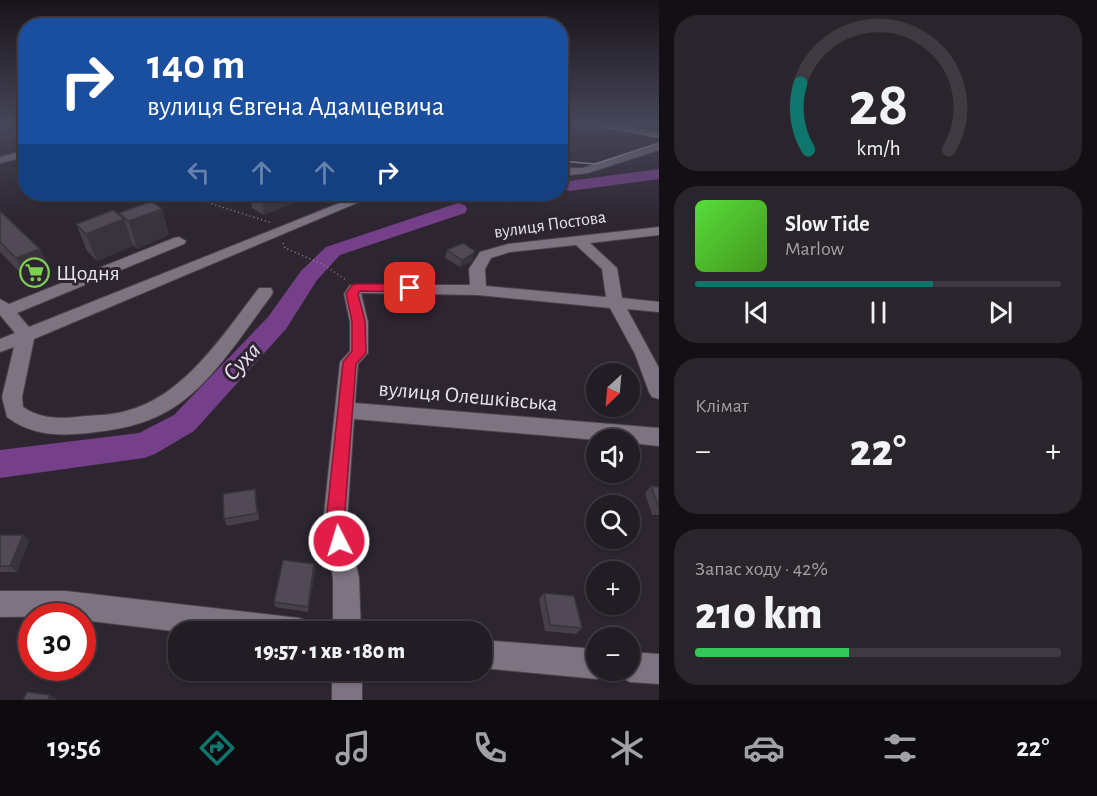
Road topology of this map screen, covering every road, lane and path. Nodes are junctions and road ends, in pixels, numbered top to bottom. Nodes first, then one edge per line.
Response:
1 (16, 156) edge
2 (630, 156) edge
3 (0, 160) edge
4 (568, 172) edge
5 (204, 201) edge
6 (354, 201) edge
7 (281, 230) junction
8 (659, 231) edge
9 (579, 240) junction
10 (179, 241) dead end
11 (285, 248) dead end
12 (356, 288) junction
13 (478, 290) junction
14 (265, 291) dead end
15 (615, 302) junction
16 (659, 307) edge
17 (3, 308) edge
18 (26, 335) junction
19 (0, 346) edge
20 (659, 392) edge
21 (344, 410) junction
22 (659, 437) edge
23 (0, 604) edge
24 (207, 621) edge
25 (346, 621) edge
26 (492, 655) edge
27 (586, 663) edge
28 (640, 668) edge
29 (659, 669) edge
30 (347, 681) edge
31 (347, 700) edge

1 - 3 street
2 - 4 street
5 - 7 path
6 - 7 street
7 - 18 street
8 - 9 street, вулиця Постова
9 - 13 street, вулиця Постова
9 - 15 street
10 - 17 street
11 - 12 path
12 - 13 street
12 - 21 street
13 - 15 street
14 - 18 street
15 - 16 street
15 - 20 street
17 - 18 street
18 - 19 street
21 - 22 street, вулиця Олешківська
21 - 25 street
23 - 24 street
26 - 27 street
28 - 29 street
30 - 31 street

